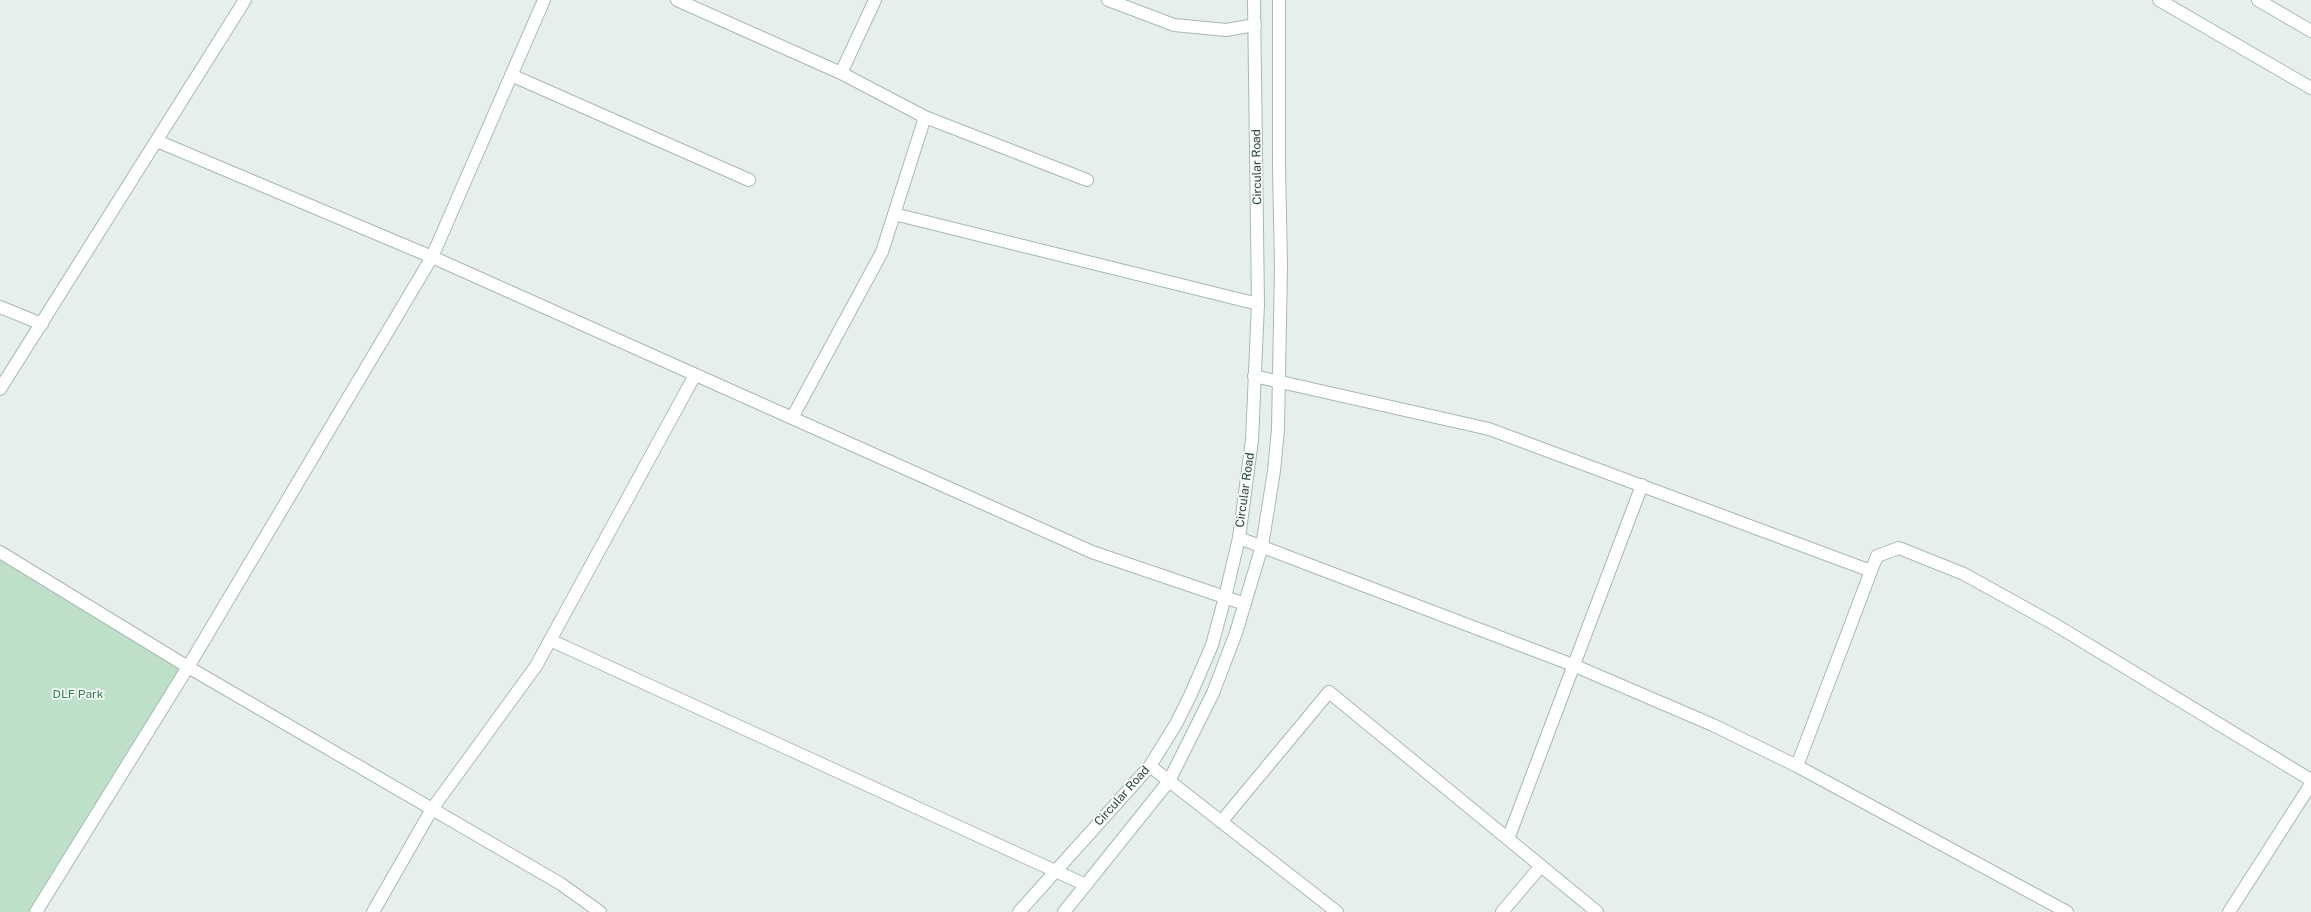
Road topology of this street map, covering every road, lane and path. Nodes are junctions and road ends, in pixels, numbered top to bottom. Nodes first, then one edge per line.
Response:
1 (245, 0) edge
2 (544, 0) edge
3 (677, 0) edge
4 (875, 0) edge
5 (1108, 0) edge
6 (1254, 0) edge
7 (1280, 0) edge
8 (2159, 0) edge
9 (2258, 0) edge
10 (1255, 24) junction
11 (2311, 31) edge
12 (841, 73) junction
13 (511, 74) junction
14 (2311, 88) edge
15 (925, 117) junction
16 (157, 141) junction
17 (748, 180) dead end
18 (1087, 180) dead end
19 (894, 214) junction
20 (432, 257) junction
21 (1258, 304) junction
22 (0, 307) edge
23 (42, 324) junction
24 (695, 375) junction
25 (1254, 376) junction
26 (1277, 381) junction
27 (0, 389) edge
28 (792, 418) junction
29 (1642, 485) junction
30 (1239, 538) junction
31 (1262, 546) junction
32 (0, 552) edge
33 (1871, 571) junction
34 (1225, 597) junction
35 (1245, 604) junction
36 (550, 640) junction
37 (1573, 665) junction
38 (188, 667) junction
39 (1150, 766) junction
40 (1798, 766) junction
41 (2311, 780) edge
42 (1169, 782) junction
43 (2311, 784) edge
44 (432, 809) junction
45 (1221, 822) junction
46 (1508, 839) junction
47 (1541, 866) junction
48 (1056, 870) junction
49 (1086, 885) junction
50 (2053, 908) edge
51 (36, 912) edge
52 (372, 912) edge
53 (600, 912) edge
54 (1019, 912) edge
55 (1064, 912) edge
56 (1337, 912) edge
57 (1502, 912) edge
58 (1597, 912) edge
59 (2067, 912) edge
60 (2229, 912) edge

1 - 16 street
2 - 13 street
3 - 12 street
4 - 12 street
5 - 10 street
6 - 10 street, Circular Road
7 - 26 street, Circular Road
8 - 14 street
9 - 11 street
10 - 21 street, Circular Road
12 - 15 street
13 - 17 street
13 - 20 street
15 - 18 street
15 - 19 street
16 - 20 street
16 - 23 street
19 - 21 street
19 - 28 street
20 - 24 street
20 - 38 street
21 - 25 street, Circular Road
22 - 23 street
23 - 27 street
24 - 28 street
24 - 36 street
25 - 26 street
25 - 30 street, Circular Road
26 - 29 street
26 - 31 street, Circular Road
28 - 34 street
29 - 33 street
29 - 37 street
30 - 31 street
30 - 34 street, Circular Road
31 - 35 street, Circular Road
31 - 37 street
32 - 38 street
33 - 40 street
33 - 41 street
34 - 35 street
34 - 39 street, Circular Road
35 - 42 street, Circular Road
36 - 44 street
36 - 48 street
37 - 40 street
37 - 46 street
38 - 44 street
38 - 51 street
39 - 42 street
39 - 48 street, Circular Road
40 - 50 street
42 - 45 street
42 - 49 street, Circular Road
43 - 60 street
44 - 52 street
44 - 53 street
45 - 46 street
45 - 56 street
46 - 47 street
47 - 57 street
47 - 58 street
48 - 49 street
48 - 54 street, Circular Road
49 - 55 street, Circular Road
50 - 59 street

